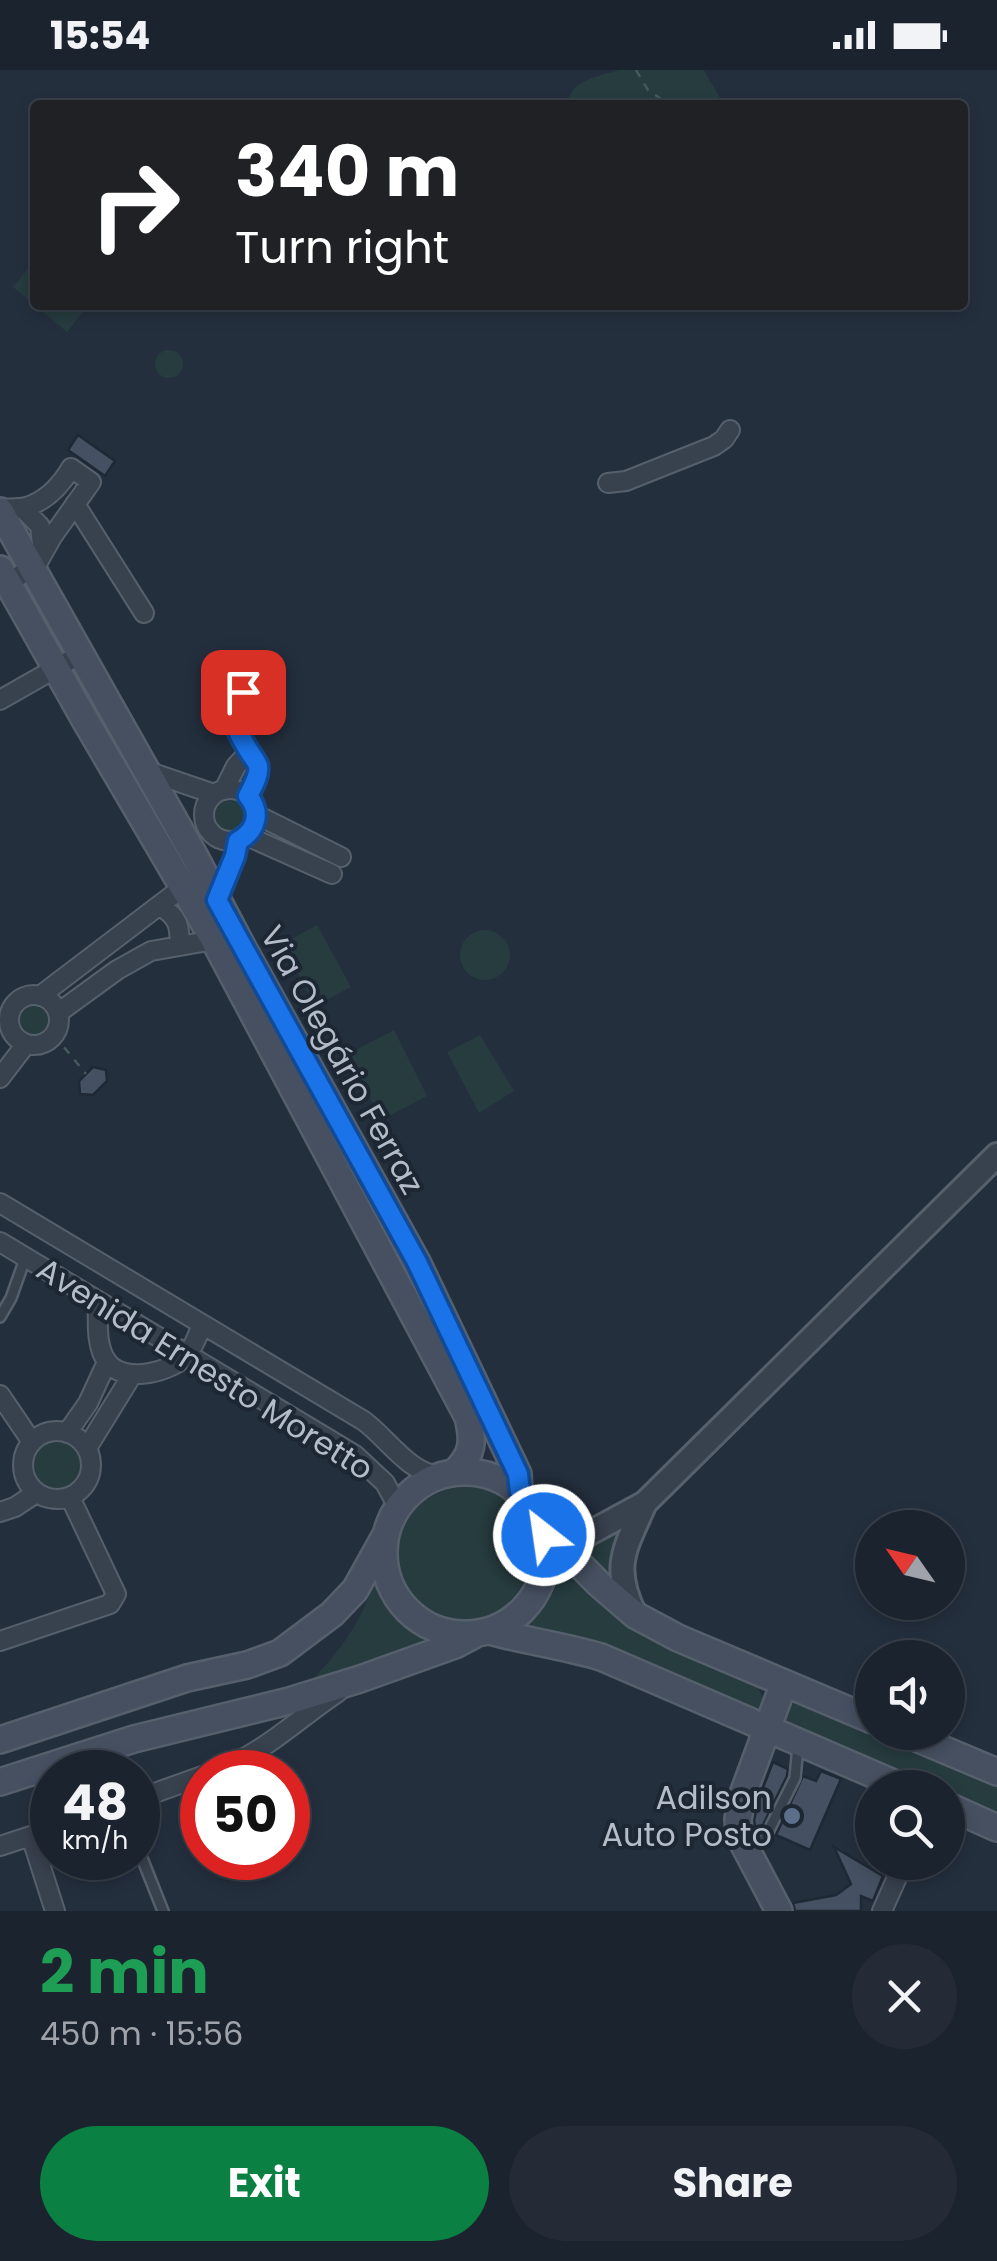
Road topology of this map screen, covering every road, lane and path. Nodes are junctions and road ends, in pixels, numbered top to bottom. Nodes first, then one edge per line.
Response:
1 (636, 70) edge
2 (661, 100) edge
3 (730, 430) dead end
4 (608, 483) dead end
5 (76, 504) junction
6 (7, 510) edge
7 (37, 560) junction
8 (4, 576) edge
9 (144, 613) dead end
10 (79, 655) junction
11 (268, 664) dead end
12 (56, 668) junction
13 (0, 700) edge
14 (250, 752) junction
15 (133, 775) junction
16 (219, 792) junction
17 (248, 796) junction
18 (257, 815) junction
19 (242, 838) junction
20 (182, 888) junction
21 (160, 906) junction
22 (208, 908) junction
23 (214, 940) junction
24 (179, 946) junction
25 (40, 996) junction
26 (58, 1013) junction
27 (5, 1031) edge
28 (54, 1036) junction
29 (26, 1044) junction
30 (86, 1074) dead end
31 (0, 1078) edge
32 (997, 1155) edge
33 (0, 1202) edge
34 (0, 1242) edge
35 (26, 1256) junction
36 (154, 1296) junction
37 (98, 1301) junction
38 (0, 1317) edge
39 (138, 1323) junction
40 (202, 1325) junction
41 (188, 1354) junction
42 (104, 1370) junction
43 (128, 1383) junction
44 (0, 1394) edge
45 (67, 1433) junction
46 (32, 1442) junction
47 (87, 1448) junction
48 (447, 1474) junction
49 (520, 1492) junction
50 (36, 1493) junction
51 (70, 1497) junction
52 (645, 1504) junction
53 (398, 1508) junction
54 (0, 1512) edge
55 (539, 1521) junction
56 (386, 1534) junction
57 (635, 1615) junction
58 (482, 1632) junction
59 (0, 1641) edge
60 (360, 1679) junction
61 (784, 1683) junction
62 (855, 1713) edge
63 (768, 1728) junction
64 (0, 1740) edge
65 (798, 1741) junction
66 (261, 1750) edge
67 (945, 1750) edge
68 (864, 1770) edge
69 (997, 1772) edge
70 (0, 1782) edge
71 (965, 1814) edge
72 (997, 1828) edge
73 (30, 1836) edge
74 (0, 1846) edge
75 (748, 1854) junction
76 (44, 1880) edge
77 (150, 1880) edge
78 (896, 1880) edge
79 (54, 1911) edge
80 (162, 1911) edge
81 (779, 1911) edge
82 (882, 1911) edge

1 - 2 path
3 - 4 street
5 - 6 street
5 - 7 street
5 - 9 street
6 - 7 main road, Via Olegário Ferraz
7 - 8 street
7 - 10 main road, Via Olegário Ferraz
8 - 12 main road, Via Olegário Ferraz
10 - 12 street
10 - 15 main road, Via Olegário Ferraz
11 - 14 street
12 - 13 street
12 - 15 main road, Via Olegário Ferraz
14 - 16 street
14 - 17 street
15 - 16 street
15 - 20 main road, Via Olegário Ferraz
15 - 22 main road, Via Olegário Ferraz
16 - 17 street
16 - 19 street
17 - 18 street
18 - 19 street
18 - 19 street
19 - 22 street
20 - 21 street
20 - 22 main road, Via Olegário Ferraz
21 - 24 street
21 - 25 street
22 - 23 main road, Via Olegário Ferraz
22 - 49 main road, Via Olegário Ferraz
23 - 24 street
23 - 48 main road, Via Olegário Ferraz
24 - 26 street
25 - 26 street
25 - 27 street
26 - 28 street
27 - 29 street
28 - 29 street
28 - 30 path
29 - 31 street
32 - 52 street
33 - 36 street, Avenida Ernesto Moretto
34 - 35 street, Avenida Ernesto Moretto
35 - 37 street, Avenida Ernesto Moretto
35 - 38 lane
36 - 39 street
36 - 40 street, Avenida Ernesto Moretto
37 - 39 street, Avenida Ernesto Moretto
37 - 42 street
39 - 41 street, Avenida Ernesto Moretto
40 - 41 street
40 - 48 street, Avenida Ernesto Moretto
41 - 43 street
41 - 53 street, Avenida Ernesto Moretto
42 - 43 street
42 - 45 street
43 - 47 street
44 - 46 street
45 - 46 street
45 - 47 street
46 - 50 street
47 - 51 street
48 - 49 main road
48 - 53 main road
49 - 55 main road
50 - 51 street
50 - 54 street
51 - 59 street
52 - 55 street
52 - 57 street
53 - 56 main road
55 - 57 main road
55 - 58 main road
56 - 58 main road
56 - 64 main road
57 - 61 main road
58 - 60 main road
58 - 63 main road
60 - 66 street
60 - 70 main road
61 - 62 main road
61 - 63 main road
63 - 65 main road
63 - 75 main road
65 - 68 main road
65 - 75 lane
67 - 69 main road
71 - 72 main road
73 - 74 street
75 - 81 main road
76 - 79 street
77 - 80 lane
78 - 82 street

